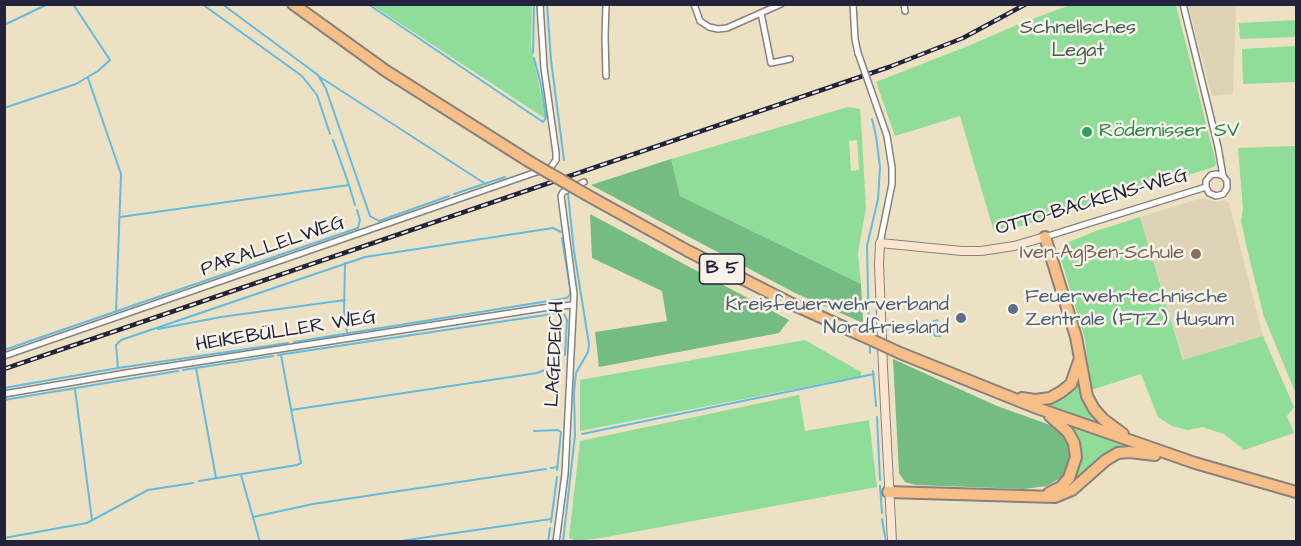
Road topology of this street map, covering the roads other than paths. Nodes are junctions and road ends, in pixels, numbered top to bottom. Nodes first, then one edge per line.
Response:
1 (293, 4) edge
2 (540, 4) edge
3 (606, 4) edge
4 (694, 4) edge
5 (781, 4) edge
6 (853, 4) edge
7 (1183, 4) edge
8 (761, 13) junction
9 (790, 59) dead end
10 (606, 76) dead end
11 (1223, 176) junction
12 (584, 182) dead end
13 (1206, 187) junction
14 (1045, 237) junction
15 (880, 243) junction
16 (573, 305) junction
17 (1080, 355) junction
18 (4, 356) edge
19 (4, 394) edge
20 (1007, 397) junction
21 (1037, 408) junction
22 (1143, 445) junction
23 (1195, 463) junction
24 (888, 492) junction
25 (1296, 492) edge
26 (1042, 497) junction
27 (556, 542) edge
28 (892, 542) edge

1 - 20 highway, B 5, bridge
2 - 18 street, PARALLELWEG
3 - 10 street
4 - 8 street
5 - 8 street
6 - 15 street, bridge
7 - 11 street
8 - 9 street
11 - 13 street
11 - 13 street
12 - 16 street, LAGEDEICH
13 - 14 street, OTTO-BACKENS-WEG
14 - 15 street, OTTO-BACKENS-WEG
14 - 17 highway
15 - 24 street
16 - 19 street, HEIKEBÜLLER WEG
16 - 27 street, LAGEDEICH
17 - 20 highway
17 - 22 highway
20 - 21 highway, B 5
21 - 22 highway, B 5
21 - 26 highway
22 - 23 highway, B 5
23 - 25 highway, B 5
23 - 26 highway
24 - 26 highway
24 - 28 street

